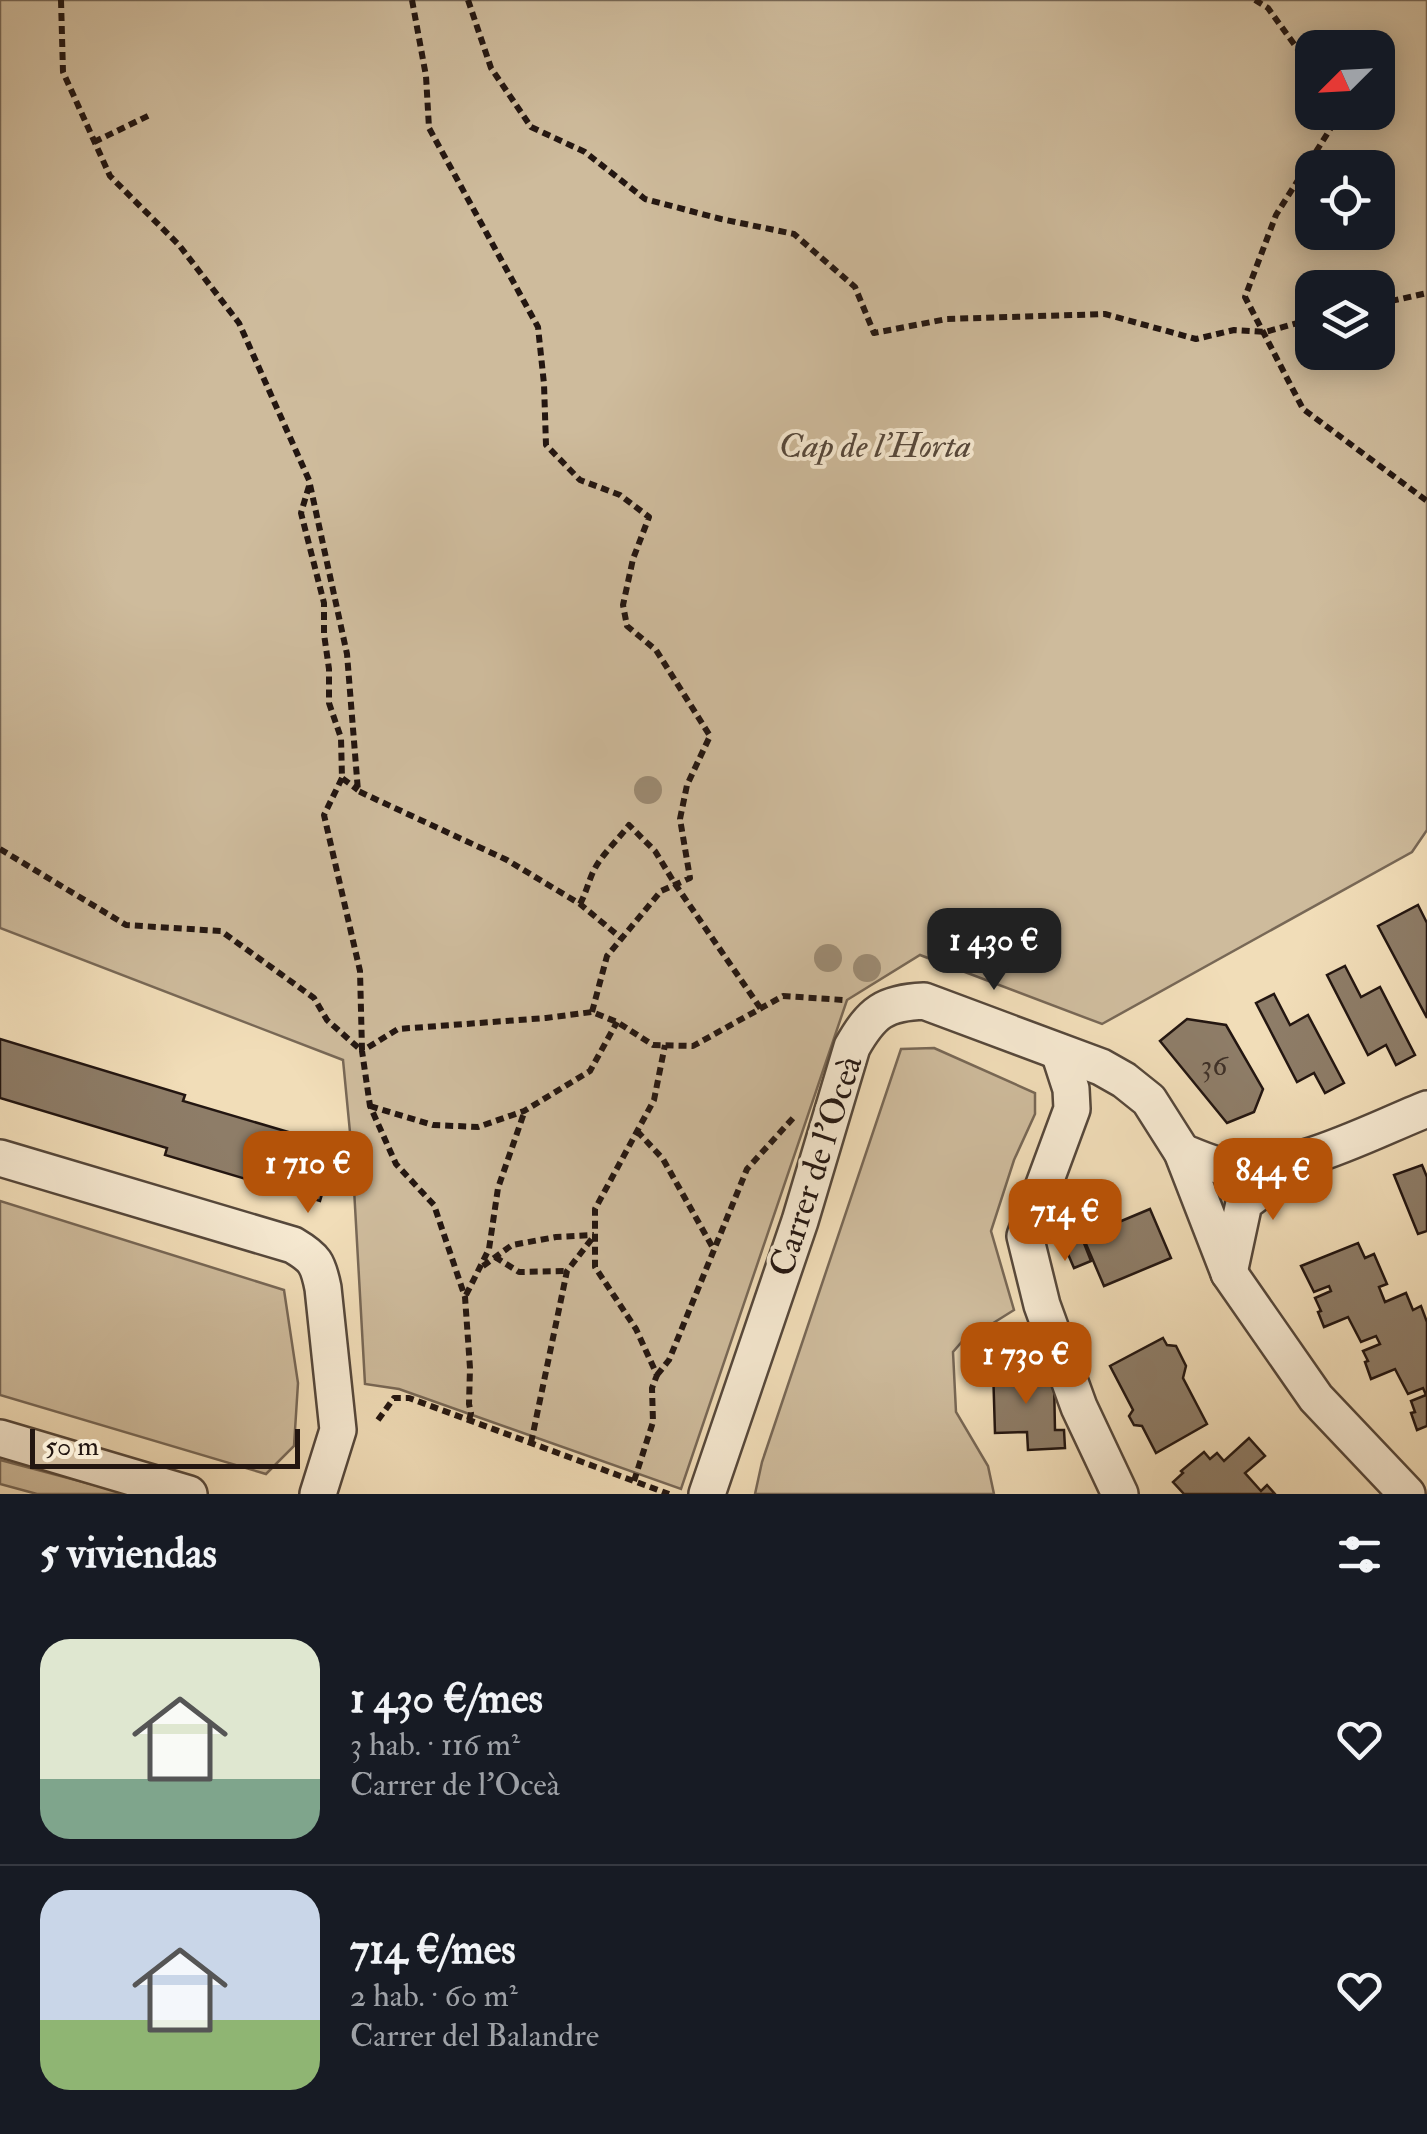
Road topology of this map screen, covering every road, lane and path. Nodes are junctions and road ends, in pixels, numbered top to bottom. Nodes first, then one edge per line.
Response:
1 (61, 0) edge
2 (412, 0) edge
3 (468, 0) edge
4 (1256, 0) edge
5 (1295, 45) edge
6 (152, 114) dead end
7 (1331, 130) edge
8 (94, 142) junction
9 (1427, 293) edge
10 (1395, 300) edge
11 (1295, 323) edge
12 (1265, 332) junction
13 (310, 485) junction
14 (1427, 500) edge
15 (342, 778) junction
16 (358, 790) junction
17 (0, 849) edge
18 (675, 884) junction
19 (580, 904) junction
20 (621, 938) junction
21 (855, 1001) dead end
22 (761, 1008) junction
23 (592, 1012) junction
24 (617, 1022) junction
25 (665, 1046) junction
26 (362, 1051) junction
27 (1059, 1052) junction
28 (370, 1106) junction
29 (1427, 1109) edge
30 (524, 1111) junction
31 (804, 1112) dead end
32 (637, 1132) junction
33 (1182, 1152) junction
34 (0, 1158) edge
35 (1300, 1161) junction
36 (595, 1235) junction
37 (713, 1249) junction
38 (495, 1257) junction
39 (480, 1268) junction
40 (567, 1272) junction
41 (1228, 1274) junction
42 (465, 1296) junction
43 (657, 1375) junction
44 (378, 1420) dead end
45 (469, 1420) junction
46 (0, 1438) edge
47 (531, 1443) junction
48 (634, 1481) junction
49 (189, 1494) edge
50 (318, 1494) edge
51 (669, 1494) edge
52 (707, 1494) edge
53 (1120, 1494) edge
54 (1407, 1494) edge

1 - 8 path
2 - 18 path
3 - 12 path
4 - 5 path
6 - 8 path
7 - 12 path
8 - 13 path
9 - 10 path
11 - 12 path
12 - 14 path
13 - 15 path
13 - 16 path
15 - 16 path
15 - 26 path
16 - 19 path
17 - 26 path
18 - 19 path
18 - 20 path
18 - 22 path
19 - 20 path
20 - 23 path
21 - 22 path
22 - 25 path
23 - 24 path
23 - 26 path
24 - 25 path
24 - 30 path
25 - 32 path
26 - 28 path
27 - 33 street, Carrer de l'Oceà
27 - 52 street, Carrer de l'Oceà
27 - 53 street
28 - 30 path
28 - 42 path
29 - 35 street
30 - 39 path
31 - 37 path
32 - 36 path
32 - 37 path
33 - 35 street
33 - 41 street, Carrer de l'Oceà
34 - 50 street
35 - 41 street
36 - 38 path
36 - 40 path
36 - 43 path
37 - 43 path
38 - 39 path
38 - 40 path
39 - 42 path
40 - 47 path
41 - 54 street, Carrer de l'Oceà
42 - 45 path
43 - 48 path
44 - 45 path
45 - 47 path
46 - 49 street
47 - 48 path
48 - 51 path

